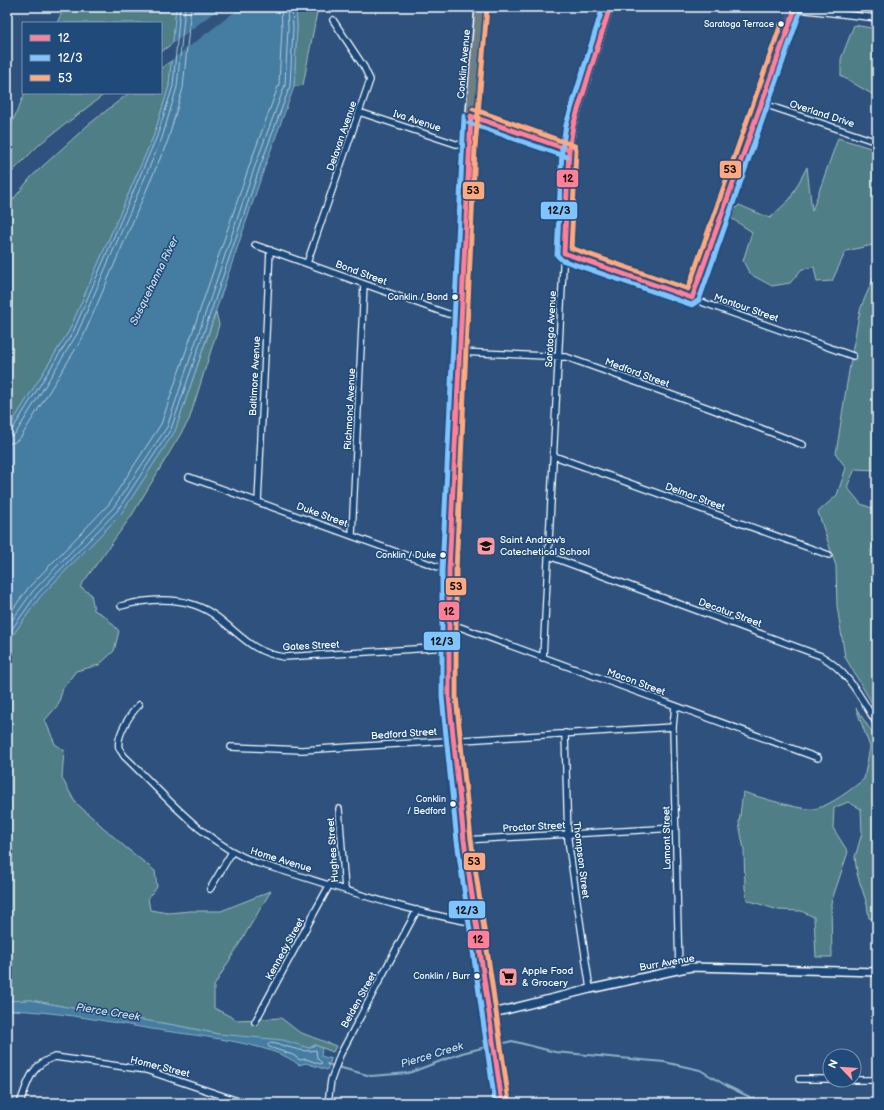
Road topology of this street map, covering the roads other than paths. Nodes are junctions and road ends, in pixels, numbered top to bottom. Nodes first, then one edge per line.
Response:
1 (480, 7) edge
2 (610, 7) edge
3 (780, 7) edge
4 (795, 9) junction
5 (877, 18) edge
6 (333, 20) dead end
7 (761, 103) junction
8 (359, 112) junction
9 (471, 116) junction
10 (877, 142) edge
11 (468, 148) junction
12 (569, 150) junction
13 (255, 245) dead end
14 (270, 250) junction
15 (564, 253) junction
16 (307, 263) junction
17 (364, 284) junction
18 (692, 298) junction
19 (460, 315) junction
20 (459, 352) junction
21 (559, 356) junction
22 (853, 356) dead end
23 (803, 445) dead end
24 (554, 456) junction
25 (189, 477) dead end
26 (258, 502) junction
27 (352, 535) junction
28 (829, 555) dead end
29 (549, 556) junction
30 (449, 571) junction
31 (121, 606) dead end
32 (448, 625) junction
33 (448, 647) junction
34 (543, 658) junction
35 (139, 705) dead end
36 (674, 706) junction
37 (877, 724) edge
38 (673, 727) junction
39 (565, 733) junction
40 (453, 740) junction
41 (231, 747) dead end
42 (818, 758) dead end
43 (339, 809) dead end
44 (676, 828) junction
45 (568, 835) junction
46 (464, 840) junction
47 (232, 852) junction
48 (330, 884) junction
49 (210, 889) dead end
50 (345, 889) junction
51 (417, 910) junction
52 (476, 923) junction
53 (679, 970) junction
54 (877, 972) edge
55 (590, 989) junction
56 (489, 1014) junction
57 (255, 1022) dead end
58 (799, 1079) dead end
59 (822, 1079) edge
60 (862, 1080) edge
61 (877, 1080) edge
62 (20, 1103) edge
63 (244, 1103) edge
64 (328, 1103) edge
65 (502, 1103) edge
66 (708, 1103) edge
67 (722, 1103) edge

1 - 9 main road, Conklin Avenue
2 - 12 street, Saratoga Avenue
3 - 4 street
4 - 5 street
4 - 7 street
6 - 8 street, Delavan Avenue
7 - 10 street, Overland Drive
7 - 18 street
8 - 11 street, Iva Avenue
8 - 16 street, Delavan Avenue
9 - 11 main road, Conklin Avenue
9 - 12 street
11 - 19 main road, Conklin Avenue
12 - 15 street, Saratoga Avenue
13 - 14 street, Bond Street
14 - 16 street, Bond Street
14 - 26 street, Baltimore Avenue
15 - 18 street, Montour Street
15 - 21 street, Saratoga Avenue
16 - 17 street, Bond Street
17 - 19 street, Bond Street
17 - 27 street, Richmond Avenue
18 - 22 street, Montour Street
19 - 20 main road, Conklin Avenue
20 - 21 street, Medford Street
20 - 30 main road, Conklin Avenue
21 - 23 street, Medford Street
21 - 24 street, Saratoga Avenue
24 - 28 street, Delmar Street
24 - 29 street, Saratoga Avenue
25 - 26 street, Duke Street
26 - 27 street, Duke Street
27 - 30 street, Duke Street
29 - 34 street, Saratoga Avenue
29 - 37 street, Decatur Street
30 - 32 main road, Conklin Avenue
31 - 33 street, Gates Street
32 - 33 main road, Conklin Avenue
32 - 34 street, Macon Street
33 - 40 main road, Conklin Avenue
34 - 36 street, Macon Street
35 - 47 street, Home Avenue
36 - 38 street, Lamont Street
36 - 42 street, Macon Street
38 - 39 street, Bedford Street
38 - 44 street, Lamont Street
39 - 40 street, Bedford Street
39 - 45 street, Thompson Street
40 - 41 street, Bedford Street
40 - 46 main road, Conklin Avenue
43 - 50 street, Hughes Street
44 - 45 street, Proctor Street
44 - 53 street, Lamont Street
45 - 46 street, Proctor Street
45 - 55 street, Thompson Street
46 - 52 main road, Conklin Avenue
47 - 48 street, Home Avenue
47 - 49 street
48 - 50 street, Home Avenue
48 - 57 street, Kennedy Street
50 - 51 street, Home Avenue
51 - 52 street, Home Avenue
51 - 64 street, Belden Street
52 - 56 main road, Conklin Avenue
53 - 54 street, Burr Avenue
53 - 55 street, Burr Avenue
55 - 56 street, Burr Avenue
56 - 65 main road, Conklin Avenue
58 - 59 street
60 - 61 street
62 - 63 street, Homer Street
66 - 67 street

